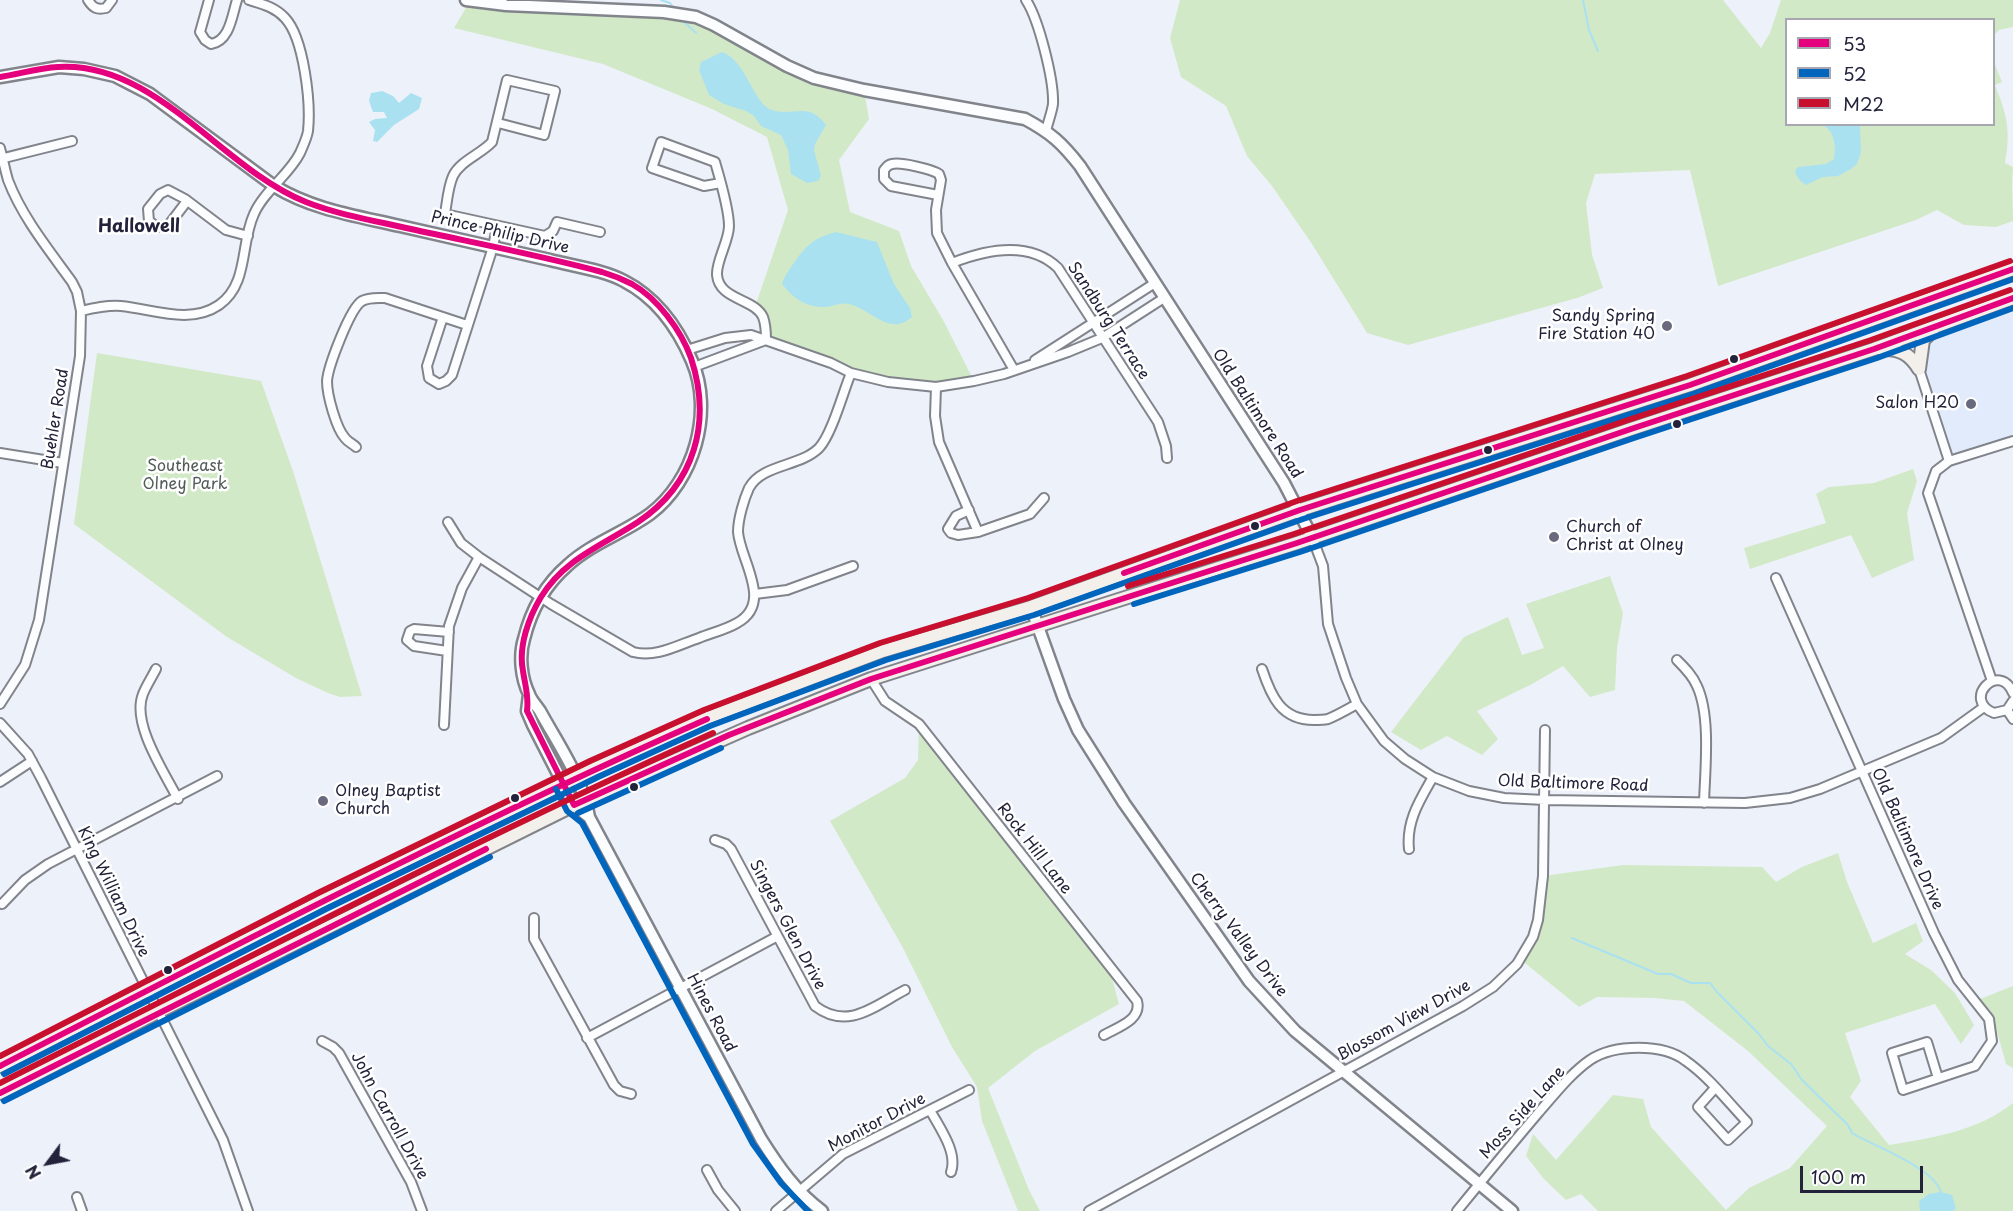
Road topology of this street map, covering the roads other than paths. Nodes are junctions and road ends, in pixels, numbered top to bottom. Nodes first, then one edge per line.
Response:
1 (88, 0) edge
2 (112, 0) edge
3 (209, 0) edge
4 (237, 0) edge
5 (249, 0) edge
6 (466, 0) edge
7 (1026, 0) edge
8 (0, 77) edge
9 (498, 123) junction
10 (1046, 131) junction
11 (72, 141) dead end
12 (0, 148) edge
13 (1, 159) edge
14 (721, 183) junction
15 (274, 186) junction
16 (938, 195) junction
17 (187, 201) junction
18 (497, 226) junction
19 (600, 232) dead end
20 (248, 236) junction
21 (493, 247) junction
22 (952, 263) junction
23 (2013, 269) edge
24 (1155, 283) junction
25 (1164, 298) junction
26 (2013, 298) edge
27 (81, 311) junction
28 (443, 317) junction
29 (1093, 323) junction
30 (1945, 323) junction
31 (467, 325) junction
32 (1102, 338) junction
33 (766, 340) junction
34 (1875, 349) junction
35 (687, 350) junction
36 (1030, 364) junction
37 (694, 367) junction
38 (1919, 369) junction
39 (1014, 370) junction
40 (851, 373) junction
41 (936, 387) junction
42 (2013, 441) edge
43 (356, 447) dead end
44 (0, 453) edge
45 (1167, 458) dead end
46 (1949, 461) junction
47 (63, 463) junction
48 (1044, 498) dead end
49 (969, 510) junction
50 (1300, 510) junction
51 (448, 522) dead end
52 (978, 532) junction
53 (1312, 537) junction
54 (479, 557) junction
55 (853, 566) dead end
56 (1776, 578) dead end
57 (755, 594) junction
58 (541, 596) junction
59 (1030, 607) junction
60 (1037, 625) junction
61 (449, 632) junction
62 (447, 651) junction
63 (1677, 660) dead end
64 (156, 669) dead end
65 (1262, 669) dead end
66 (871, 679) junction
67 (1992, 681) junction
68 (2013, 693) edge
69 (529, 695) junction
70 (2013, 700) edge
71 (0, 704) edge
72 (1357, 704) junction
73 (1984, 707) junction
74 (2007, 710) junction
75 (2013, 719) edge
76 (0, 723) edge
77 (444, 725) dead end
78 (1545, 730) dead end
79 (32, 760) junction
80 (1862, 772) junction
81 (217, 777) dead end
82 (1433, 777) junction
83 (576, 778) junction
84 (0, 782) edge
85 (563, 784) junction
86 (177, 799) junction
87 (586, 800) junction
88 (1545, 800) junction
89 (1704, 803) junction
90 (574, 805) junction
91 (589, 817) junction
92 (715, 840) dead end
93 (77, 849) junction
94 (1408, 849) dead end
95 (2, 904) dead end
96 (534, 918) dead end
97 (776, 937) junction
98 (680, 988) junction
99 (147, 990) junction
100 (905, 990) dead end
101 (158, 1012) junction
102 (1104, 1035) dead end
103 (588, 1038) junction
104 (322, 1041) dead end
105 (0, 1066) edge
106 (1342, 1071) junction
107 (1938, 1078) junction
108 (1715, 1088) junction
109 (969, 1090) dead end
110 (0, 1093) edge
111 (631, 1094) dead end
112 (930, 1110) junction
113 (707, 1170) dead end
114 (951, 1172) dead end
115 (1479, 1183) junction
116 (799, 1190) junction
117 (77, 1197) dead end
118 (82, 1211) edge
119 (248, 1211) edge
120 (422, 1211) edge
121 (735, 1211) edge
122 (776, 1211) edge
123 (822, 1211) edge
124 (1089, 1211) edge
125 (1457, 1211) edge
126 (1512, 1211) edge

1 - 2 street
3 - 4 street
5 - 15 street
6 - 10 street, Old Baltimore Road
7 - 10 street
8 - 15 street, Prince Philip Drive
9 - 9 street
9 - 18 street
10 - 24 street, Old Baltimore Road
11 - 13 street
12 - 13 street, Buehler Road
13 - 27 street, Buehler Road
14 - 14 street
14 - 33 street
15 - 20 street
15 - 21 street, Prince Philip Drive
16 - 16 street
16 - 22 street
17 - 17 street
17 - 20 street
18 - 19 street
18 - 21 street
20 - 27 street
21 - 31 street
21 - 35 street, Prince Philip Drive
22 - 29 street, Sandburg Terrace
22 - 39 street
23 - 50 main road
24 - 25 street, Old Baltimore Road
24 - 29 street
25 - 32 street
25 - 50 street, Old Baltimore Road
26 - 30 main road
27 - 47 street, Buehler Road
28 - 31 street
28 - 31 street
28 - 43 street
29 - 32 street, Sandburg Terrace
29 - 36 street
30 - 34 main road
30 - 38 main road
32 - 36 street
32 - 45 street, Sandburg Terrace
33 - 35 street
33 - 37 street
33 - 40 street
34 - 38 main road
34 - 53 main road
35 - 37 street, Prince Philip Drive
36 - 39 street
37 - 58 street, Prince Philip Drive
38 - 46 street
39 - 41 street
40 - 41 street
40 - 57 street
41 - 49 street
42 - 46 street
44 - 47 street
46 - 67 street
47 - 71 street, Buehler Road
48 - 52 street
49 - 52 street
49 - 52 street
50 - 53 street, Old Baltimore Road
50 - 59 main road
51 - 54 street
53 - 60 main road
53 - 72 street, Old Baltimore Road
54 - 58 street
54 - 61 street
55 - 57 street
56 - 80 street, Old Baltimore Drive
57 - 58 street
58 - 69 street, Prince Philip Drive
59 - 60 street, Cherry Valley Drive
59 - 83 main road
60 - 66 main road
60 - 106 street, Cherry Valley Drive
61 - 62 street
61 - 62 street
62 - 77 street
63 - 89 street
64 - 86 street
65 - 72 street
66 - 87 main road
66 - 102 street, Rock Hill Lane
67 - 68 street
67 - 73 street
69 - 83 street, Prince Philip Drive
69 - 85 street, Prince Philip Drive
70 - 74 street
72 - 82 street, Old Baltimore Road
73 - 74 street
73 - 80 street, Old Baltimore Road
74 - 75 street
76 - 79 street, King William Drive
78 - 88 street, Blossom View Drive
79 - 84 street
79 - 93 street, King William Drive
80 - 89 street, Old Baltimore Road
80 - 107 street, Old Baltimore Drive
81 - 86 street
82 - 88 street, Old Baltimore Road
82 - 94 street
83 - 85 main road
83 - 87 street, Prince Philip Drive
85 - 90 street, Prince Philip Drive
85 - 99 main road
86 - 93 street
87 - 90 main road
87 - 91 street, Hines Road
88 - 89 street, Old Baltimore Road
88 - 106 street, Blossom View Drive
90 - 91 street, Hines Road
90 - 101 main road
91 - 98 street, Hines Road
92 - 97 street, Singers Glen Drive
93 - 95 street
93 - 99 street, King William Drive
96 - 103 street
97 - 98 street
97 - 100 street, Singers Glen Drive
98 - 103 street
98 - 116 street, Hines Road
99 - 101 street, King William Drive
99 - 105 main road
101 - 110 main road
101 - 119 street, King William Drive
103 - 111 street
104 - 120 street, John Carroll Drive
106 - 115 street, Cherry Valley Drive
106 - 124 street, Blossom View Drive
107 - 107 street, Old Baltimore Drive
108 - 108 street, Moss Side Lane
108 - 115 street, Moss Side Lane
109 - 112 street, Monitor Drive
112 - 114 street
112 - 116 street, Monitor Drive
113 - 121 street
115 - 125 street, Moss Side Lane
115 - 126 street, Cherry Valley Drive
116 - 122 street, Monitor Drive
116 - 123 street, Hines Road
117 - 118 street

